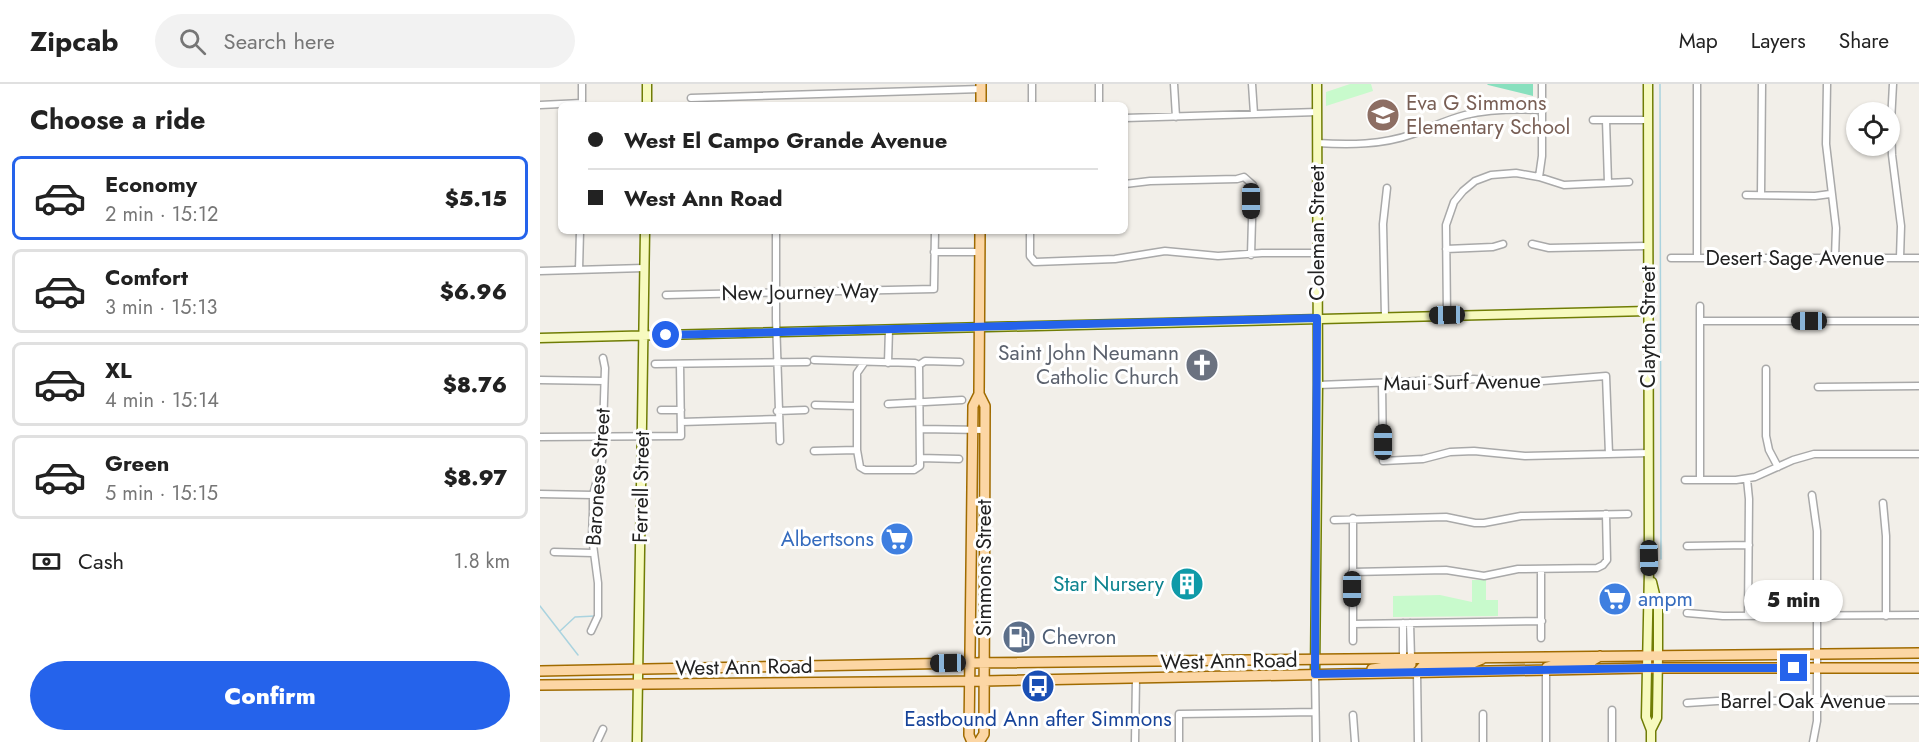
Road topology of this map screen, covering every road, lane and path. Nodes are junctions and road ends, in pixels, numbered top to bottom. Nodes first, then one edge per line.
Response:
1 (582, 84) edge
2 (647, 84) edge
3 (807, 84) edge
4 (1032, 84) edge
5 (1098, 84) edge
6 (1174, 84) edge
7 (1252, 84) edge
8 (1317, 84) edge
9 (1542, 84) edge
10 (1647, 84) edge
11 (1697, 84) edge
12 (1762, 84) edge
13 (1827, 84) edge
14 (1893, 84) edge
15 (938, 86) edge
16 (981, 86) edge
17 (872, 88) edge
18 (807, 93) junction
19 (691, 98) dead end
20 (582, 102) edge
21 (647, 102) edge
22 (981, 102) edge
23 (1032, 102) edge
24 (1099, 102) edge
25 (540, 105) edge
26 (558, 105) edge
27 (1542, 110) junction
28 (1317, 112) junction
29 (1254, 114) junction
30 (1176, 117) junction
31 (1128, 118) edge
32 (1593, 120) dead end
33 (1606, 120) junction
34 (1647, 120) junction
35 (1317, 143) junction
36 (1539, 177) junction
37 (1629, 182) dead end
38 (1608, 183) junction
39 (1128, 184) edge
40 (1387, 188) dead end
41 (1830, 194) junction
42 (1746, 195) dead end
43 (1761, 195) junction
44 (580, 234) edge
45 (645, 234) edge
46 (776, 234) edge
47 (935, 234) edge
48 (980, 234) edge
49 (1030, 234) edge
50 (1503, 244) dead end
51 (1532, 244) dead end
52 (1647, 246) junction
53 (1446, 249) junction
54 (934, 252) junction
55 (980, 252) junction
56 (1317, 253) junction
57 (1251, 255) junction
58 (1671, 258) dead end
59 (1697, 258) junction
60 (1835, 258) junction
61 (1900, 258) junction
62 (1919, 258) edge
63 (644, 268) junction
64 (579, 270) junction
65 (540, 271) edge
66 (775, 292) junction
67 (666, 295) dead end
68 (1700, 306) dead end
69 (1648, 311) junction
70 (1447, 315) junction
71 (1385, 317) junction
72 (1317, 318) junction
73 (1700, 321) junction
74 (1919, 321) edge
75 (979, 326) junction
76 (888, 329) junction
77 (776, 332) junction
78 (644, 335) junction
79 (540, 338) edge
80 (603, 358) dead end
81 (814, 360) dead end
82 (807, 362) dead end
83 (960, 362) dead end
84 (777, 363) junction
85 (864, 363) junction
86 (888, 363) junction
87 (655, 364) dead end
88 (680, 364) junction
89 (919, 365) junction
90 (1766, 369) dead end
91 (540, 380) edge
92 (604, 381) junction
93 (1382, 384) junction
94 (1318, 385) junction
95 (1919, 386) edge
96 (1818, 387) dead end
97 (979, 394) junction
98 (962, 400) dead end
99 (888, 404) dead end
100 (919, 404) junction
101 (815, 405) dead end
102 (857, 406) junction
103 (661, 410) dead end
104 (681, 410) junction
105 (805, 410) dead end
106 (777, 411) junction
107 (778, 419) junction
108 (681, 422) junction
109 (920, 429) junction
110 (973, 430) junction
111 (984, 430) junction
112 (540, 437) edge
113 (602, 437) junction
114 (642, 437) junction
115 (780, 441) dead end
116 (814, 450) dead end
117 (857, 450) junction
118 (1649, 453) junction
119 (1609, 454) junction
120 (1919, 454) edge
121 (920, 458) junction
122 (959, 459) dead end
123 (1778, 467) junction
124 (1747, 478) junction
125 (1684, 480) dead end
126 (1700, 480) junction
127 (540, 494) edge
128 (593, 495) junction
129 (1812, 495) dead end
130 (1883, 503) dead end
131 (1606, 514) junction
132 (1629, 514) dead end
133 (1353, 518) junction
134 (1334, 520) dead end
135 (1749, 545) junction
136 (1687, 546) dead end
137 (554, 552) dead end
138 (593, 553) junction
139 (1541, 568) junction
140 (1649, 570) junction
141 (1352, 572) junction
142 (1647, 607) junction
143 (1658, 607) junction
144 (1687, 614) dead end
145 (1919, 615) edge
146 (1748, 616) junction
147 (1817, 616) junction
148 (1886, 616) junction
149 (1542, 621) junction
150 (1406, 623) junction
151 (1353, 624) junction
152 (591, 631) dead end
153 (1541, 638) dead end
154 (1353, 641) dead end
155 (1817, 653) junction
156 (1919, 653) edge
157 (1647, 654) junction
158 (1658, 654) junction
159 (1602, 655) junction
160 (1487, 657) junction
161 (1407, 658) junction
162 (1315, 660) junction
163 (1135, 662) junction
164 (968, 663) junction
165 (984, 663) junction
166 (806, 667) junction
167 (1647, 668) junction
168 (1817, 668) junction
169 (1919, 668) edge
170 (638, 669) junction
171 (1657, 669) junction
172 (1546, 670) junction
173 (540, 671) edge
174 (1359, 673) junction
175 (1417, 673) junction
176 (1315, 674) junction
177 (1136, 678) junction
178 (968, 681) junction
179 (984, 681) junction
180 (806, 682) junction
181 (638, 684) junction
182 (540, 686) edge
183 (1817, 700) junction
184 (1919, 700) edge
185 (1687, 703) dead end
186 (1612, 710) dead end
187 (1315, 712) junction
188 (1483, 714) dead end
189 (1353, 716) dead end
190 (603, 729) dead end
191 (1651, 730) junction
192 (597, 742) edge
193 (637, 742) edge
194 (972, 742) edge
195 (979, 742) edge
196 (1135, 742) edge
197 (1179, 742) edge
198 (1316, 742) edge
199 (1355, 742) edge
200 (1418, 742) edge
201 (1483, 742) edge
202 (1546, 742) edge
203 (1612, 742) edge
204 (1651, 742) edge
205 (1813, 742) edge

1 - 20 street
2 - 21 street
3 - 18 street
4 - 23 street
5 - 24 street
6 - 30 street
7 - 29 street
8 - 28 street, Coleman Street
9 - 27 street
10 - 34 street, Clayton Street
11 - 59 street
12 - 43 street
13 - 41 street
14 - 61 street
15 - 16 street
15 - 17 street
16 - 22 main road
17 - 18 street
18 - 19 street
25 - 26 street
27 - 35 street
27 - 36 street
28 - 29 street
28 - 35 street, Coleman Street
29 - 30 street
30 - 31 street
32 - 33 street
33 - 34 street
33 - 38 street
34 - 52 street, Clayton Street
35 - 56 street, Coleman Street
36 - 38 street
36 - 53 street
37 - 38 street
39 - 57 street
40 - 71 street
41 - 43 street
41 - 60 street
42 - 43 street
44 - 64 street
45 - 63 street, Ferrell Street
46 - 66 street
47 - 54 street
48 - 55 main road, Simmons Street
49 - 57 street
50 - 53 street
51 - 52 street
52 - 69 street, Clayton Street
53 - 70 street
54 - 55 street
54 - 66 street, New Journey Way
55 - 75 main road, Simmons Street
56 - 57 street
56 - 72 street, Coleman Street
58 - 59 street, Desert Sage Avenue
59 - 60 street, Desert Sage Avenue
60 - 61 street, Desert Sage Avenue
61 - 62 street, Desert Sage Avenue
63 - 64 street
63 - 78 street, Ferrell Street
64 - 65 street
66 - 67 street, New Journey Way
66 - 77 street
68 - 73 street
69 - 70 street
69 - 118 street, Clayton Street
70 - 71 street
71 - 72 street
72 - 75 street
72 - 94 street, Coleman Street
73 - 74 street
73 - 126 street
75 - 76 street
75 - 97 main road, Simmons Street
76 - 77 street
76 - 86 street
77 - 78 street
77 - 84 street
78 - 79 street
78 - 114 street, Ferrell Street
80 - 92 street, Baronese Street
81 - 85 street
82 - 84 street
83 - 89 street
84 - 88 street
84 - 106 street
85 - 86 street
85 - 102 street
86 - 89 street
87 - 88 street
88 - 104 street
89 - 100 street
90 - 123 street
91 - 92 street
92 - 113 street, Baronese Street
93 - 94 street, Maui Surf Avenue
93 - 119 street, Maui Surf Avenue
93 - 119 street
94 - 162 street, Coleman Street
95 - 96 street
97 - 110 main road, Simmons Street
97 - 111 main road, Simmons Street
98 - 100 street
99 - 100 street
100 - 109 street
101 - 102 street
102 - 117 street
103 - 104 street
104 - 108 street
105 - 106 street
106 - 107 street
107 - 108 street
107 - 115 street
108 - 114 street
109 - 110 street
109 - 121 street
110 - 111 street
110 - 164 main road, Simmons Street
111 - 165 main road, Simmons Street
112 - 113 street
113 - 114 street
113 - 128 street, Baronese Street
114 - 170 street, Ferrell Street
116 - 117 street
117 - 121 street
118 - 119 street
118 - 140 street, Clayton Street
120 - 123 street
121 - 122 street
123 - 124 street
124 - 126 street
124 - 135 street
125 - 126 street
127 - 128 street
128 - 138 street, Baronese Street
129 - 147 street
130 - 148 street
131 - 132 street
131 - 133 street
131 - 139 street
133 - 134 street
133 - 141 street
135 - 136 street
135 - 146 street
137 - 138 street
138 - 152 street, Baronese Street
139 - 141 street
139 - 149 street
140 - 142 street, Clayton Street
140 - 143 street, Clayton Street
141 - 151 street
142 - 143 street
142 - 157 street, Clayton Street
143 - 158 street, Clayton Street
144 - 146 street
145 - 148 street
146 - 147 street
147 - 148 street
147 - 155 street
149 - 150 street
149 - 153 street
150 - 151 street
150 - 161 street
151 - 154 street
155 - 156 main road, West Ann Road
155 - 158 main road, West Ann Road
155 - 168 street
157 - 158 main road, West Ann Road
157 - 159 main road, West Ann Road
157 - 167 street, Clayton Street
158 - 171 street, Clayton Street
159 - 160 main road, West Ann Road
159 - 172 main road
160 - 161 main road, West Ann Road
160 - 175 main road
161 - 162 main road, West Ann Road
161 - 174 main road
162 - 163 main road, West Ann Road
162 - 176 street, Coleman Street
163 - 165 main road, West Ann Road
163 - 177 main road
164 - 165 main road, West Ann Road
164 - 166 main road, West Ann Road
164 - 178 main road, Simmons Street
165 - 179 main road, Simmons Street
166 - 170 main road, West Ann Road
166 - 180 main road
167 - 171 main road, West Ann Road
167 - 172 main road, West Ann Road
167 - 191 street, Clayton Street
168 - 169 main road, West Ann Road
168 - 171 main road, West Ann Road
168 - 183 street
170 - 173 main road, West Ann Road
170 - 181 street, Ferrell Street
171 - 191 street, Clayton Street
172 - 175 main road, West Ann Road
172 - 202 street
174 - 175 main road, West Ann Road
174 - 176 main road, West Ann Road
175 - 200 street
176 - 177 main road, West Ann Road
176 - 187 street, Coleman Street
177 - 179 main road, West Ann Road
177 - 196 street
178 - 179 main road, West Ann Road
178 - 180 main road, West Ann Road
178 - 194 main road, Simmons Street
179 - 195 main road, Simmons Street
180 - 181 main road, West Ann Road
181 - 182 main road, West Ann Road
181 - 193 street, Ferrell Street
183 - 184 street, Barrel Oak Avenue
183 - 185 street, Barrel Oak Avenue
183 - 205 street
186 - 203 street
187 - 197 street
187 - 198 street, Coleman Street
188 - 201 street
189 - 199 street
190 - 192 street
191 - 204 street, Clayton Street

